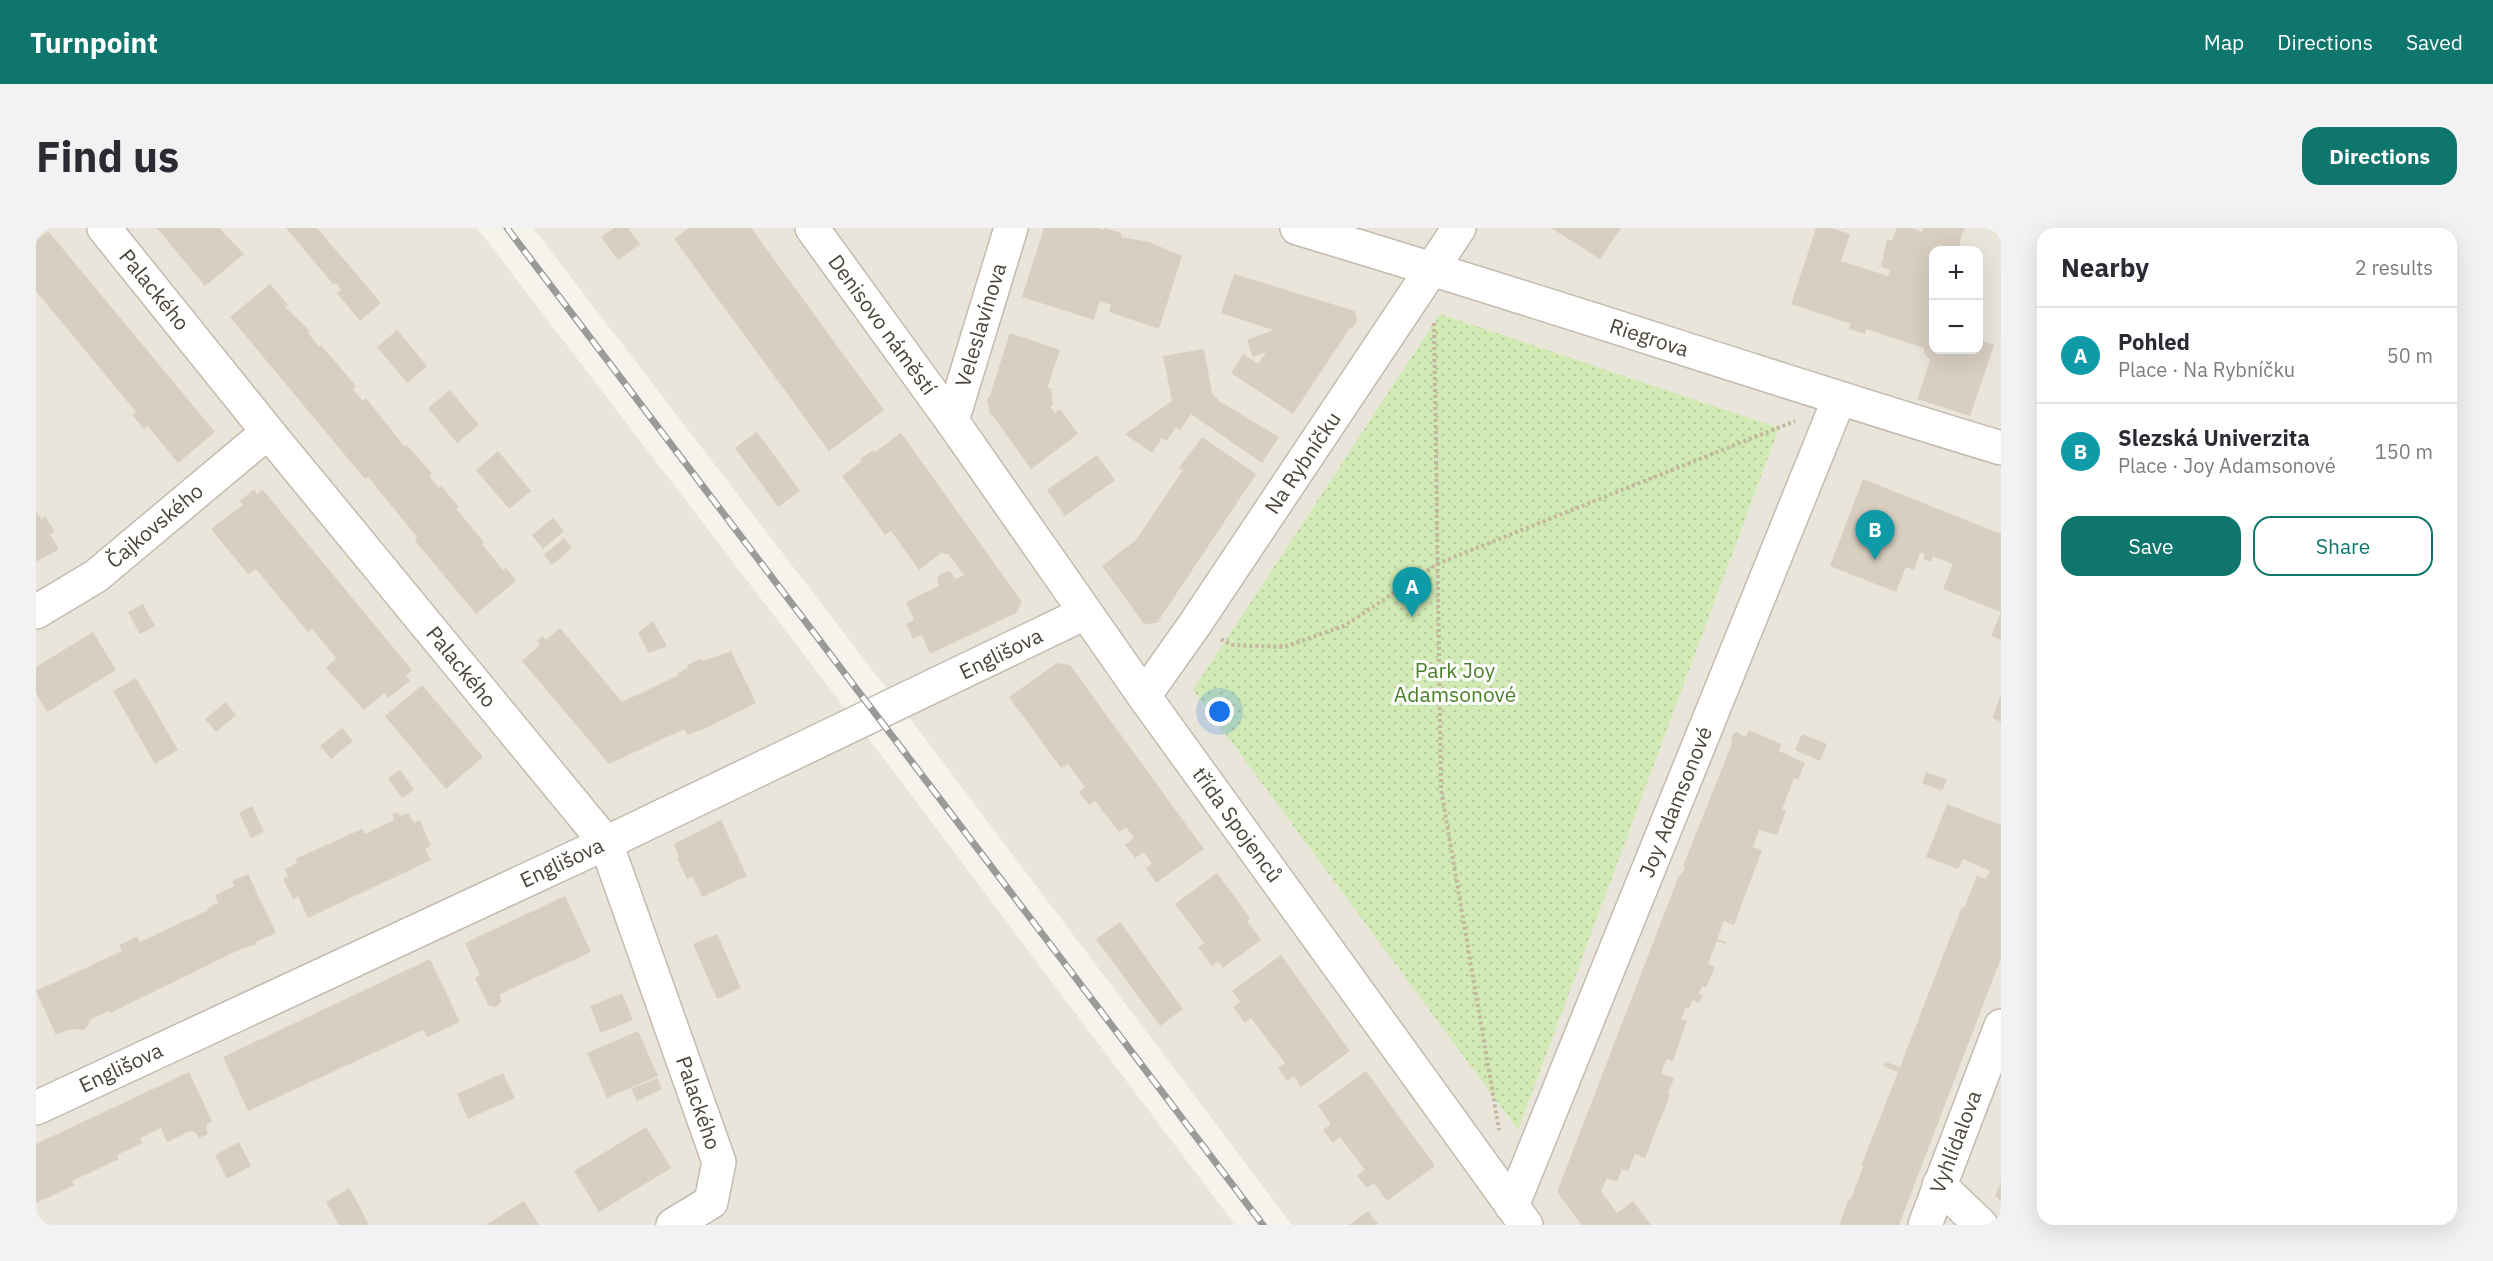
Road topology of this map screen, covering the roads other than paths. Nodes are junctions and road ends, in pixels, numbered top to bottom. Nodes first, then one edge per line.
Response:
1 (104, 228) edge
2 (812, 228) edge
3 (1011, 228) edge
4 (1297, 228) edge
5 (1459, 228) edge
6 (1433, 268) junction
7 (1839, 399) junction
8 (952, 421) junction
9 (268, 432) junction
10 (2001, 448) edge
11 (36, 612) edge
12 (1085, 613) junction
13 (1144, 696) junction
14 (606, 843) junction
15 (2001, 1026) edge
16 (36, 1107) edge
17 (1939, 1185) junction
18 (1519, 1215) edge
19 (673, 1225) edge
20 (1925, 1225) edge
21 (1981, 1225) edge

1 - 9 street, Palackého
2 - 8 street, Denisovo náměstí
3 - 8 street, Veleslavínova
4 - 6 street, Riegrova
5 - 6 street, Na Rybníčku
6 - 7 street, Riegrova
6 - 13 street, Na Rybníčku
7 - 10 street, Riegrova
7 - 18 street, Joy Adamsonové
8 - 12 street, třída Spojenců
9 - 11 street, Čajkovského
9 - 14 street, Palackého
12 - 13 street, třída Spojenců
12 - 14 street, Englišova
13 - 18 street, třída Spojenců
14 - 16 street, Englišova
14 - 19 street, Palackého
15 - 17 street, Vyhlídalova
17 - 20 street, Vyhlídalova
17 - 21 street

